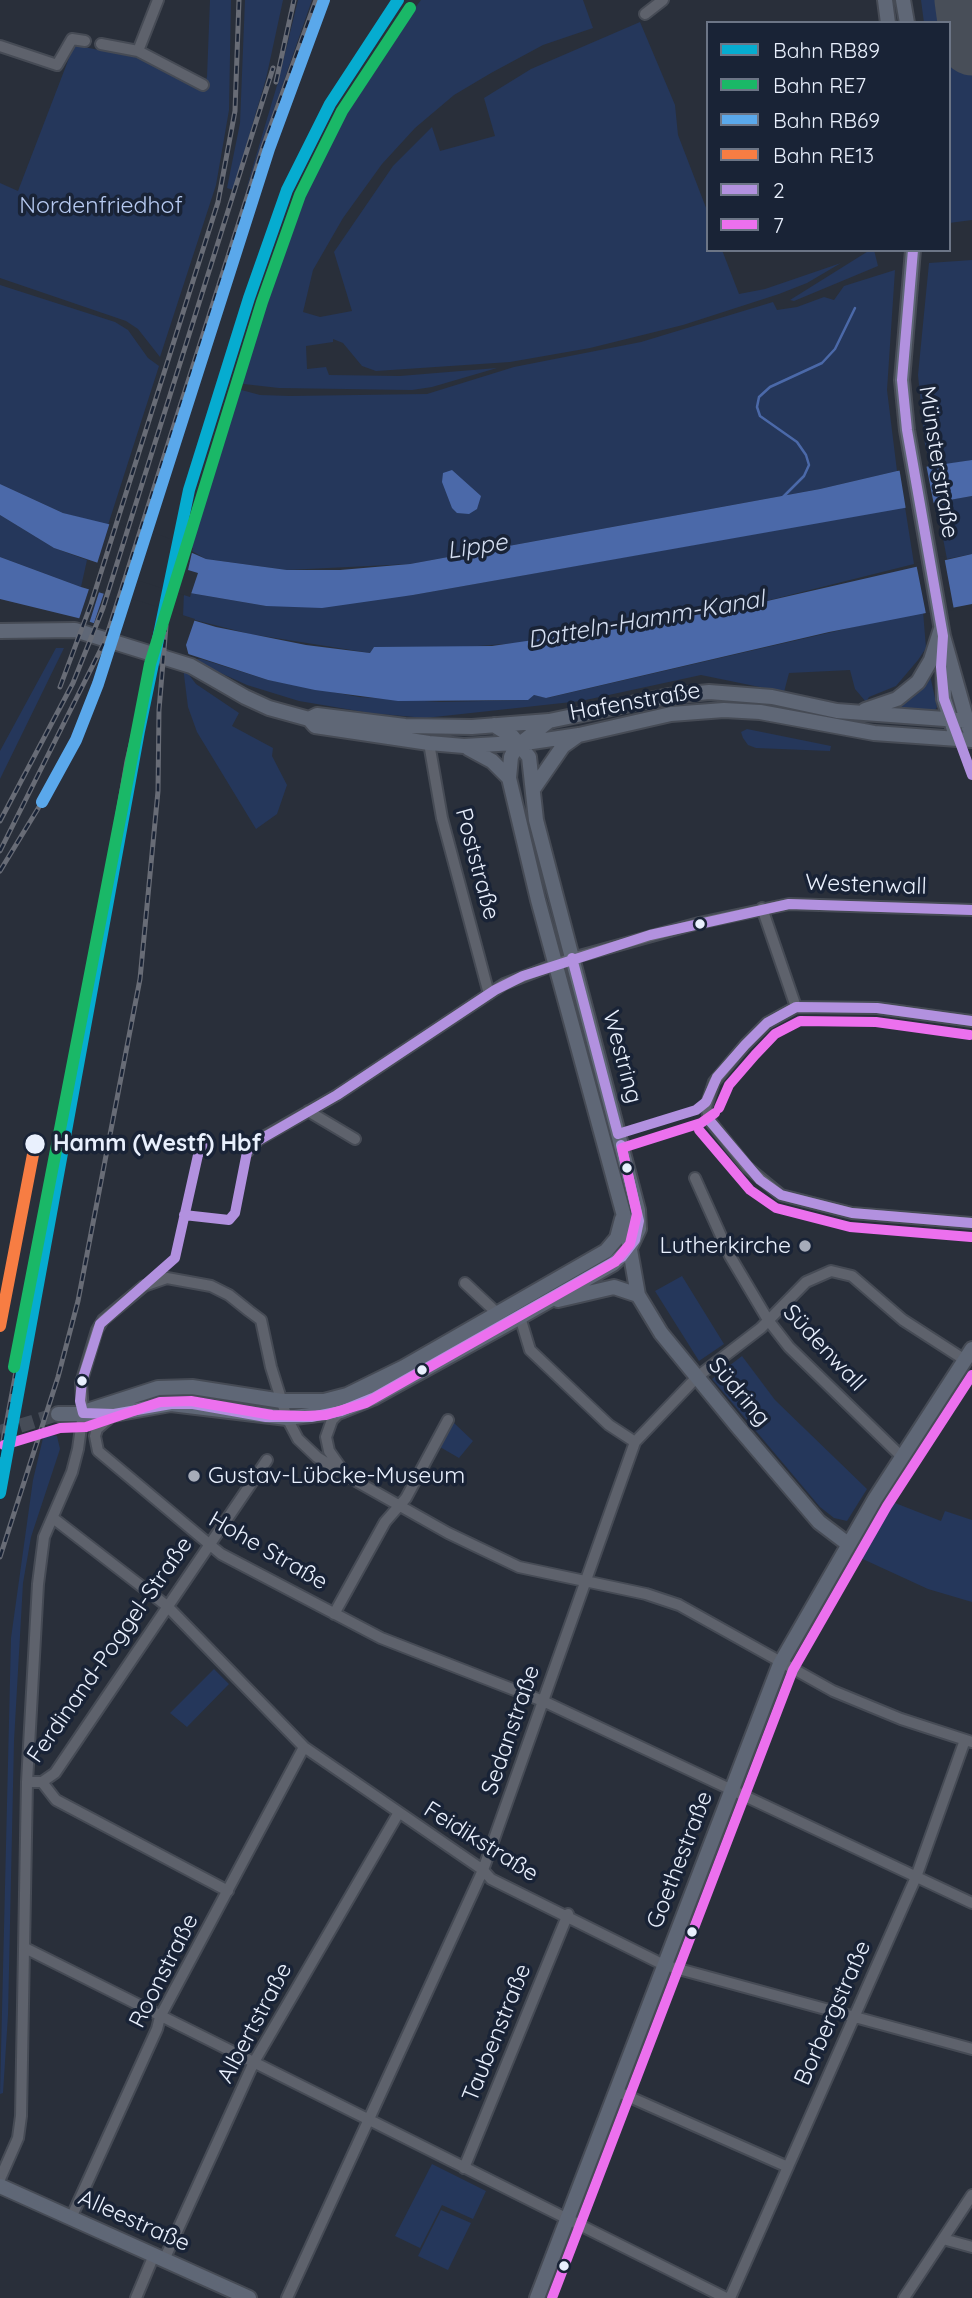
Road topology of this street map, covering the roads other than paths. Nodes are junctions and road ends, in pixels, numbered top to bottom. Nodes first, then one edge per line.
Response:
1 (158, 0) edge
2 (663, 0) edge
3 (885, 0) edge
4 (903, 0) edge
5 (645, 14) dead end
6 (888, 21) edge
7 (907, 21) edge
8 (85, 41) dead end
9 (101, 44) dead end
10 (0, 46) edge
11 (138, 51) junction
12 (203, 85) dead end
13 (913, 252) edge
14 (0, 631) edge
15 (942, 643) junction
16 (854, 712) junction
17 (309, 719) junction
18 (950, 719) junction
19 (969, 720) edge
20 (549, 721) junction
21 (494, 725) junction
22 (579, 735) junction
23 (957, 739) junction
24 (972, 739) edge
25 (429, 743) junction
26 (519, 743) junction
27 (464, 746) junction
28 (509, 779) junction
29 (534, 788) junction
30 (762, 908) junction
31 (972, 910) edge
32 (564, 961) junction
33 (489, 994) junction
34 (796, 1007) junction
35 (972, 1021) edge
36 (308, 1111) junction
37 (355, 1139) dead end
38 (247, 1152) dead end
39 (695, 1178) dead end
40 (623, 1213) junction
41 (972, 1223) edge
42 (630, 1248) junction
43 (465, 1283) dead end
44 (638, 1294) junction
45 (540, 1305) junction
46 (497, 1313) junction
47 (520, 1317) junction
48 (768, 1321) junction
49 (969, 1355) edge
50 (696, 1377) junction
51 (282, 1401) junction
52 (341, 1411) junction
53 (83, 1413) junction
54 (58, 1414) tunnel mouth
55 (114, 1414) junction
56 (287, 1418) junction
57 (448, 1420) dead end
58 (635, 1442) junction
59 (902, 1457) junction
60 (267, 1460) dead end
61 (347, 1476) junction
62 (398, 1504) junction
63 (52, 1518) junction
64 (848, 1544) junction
65 (209, 1546) junction
66 (585, 1582) junction
67 (167, 1606) junction
68 (334, 1614) junction
69 (780, 1664) junction
70 (543, 1701) junction
71 (968, 1741) edge
72 (304, 1747) junction
73 (27, 1782) junction
74 (42, 1782) junction
75 (733, 1788) junction
76 (398, 1814) junction
77 (483, 1870) junction
78 (916, 1877) junction
79 (228, 1891) junction
80 (972, 1903) edge
81 (568, 1914) junction
82 (25, 1948) junction
83 (664, 1965) junction
84 (855, 2016) junction
85 (160, 2017) junction
86 (972, 2049) edge
87 (254, 2062) junction
88 (616, 2091) junction
89 (369, 2118) junction
90 (788, 2166) junction
91 (464, 2168) junction
92 (0, 2179) edge
93 (0, 2186) edge
94 (972, 2195) edge
95 (71, 2218) junction
96 (567, 2218) junction
97 (943, 2239) junction
98 (972, 2247) edge
99 (159, 2257) junction
100 (136, 2298) edge
101 (249, 2298) edge
102 (287, 2298) edge
103 (537, 2298) edge
104 (728, 2298) edge
105 (904, 2298) edge

1 - 11 street
2 - 5 street
3 - 6 main road
4 - 7 main road
8 - 10 street
9 - 11 street
11 - 12 street
13 - 15 main road, Münsterstraße
14 - 17 main road, Hafenstraße
15 - 16 main road
15 - 18 main road
15 - 19 main road, Münsterstraße
16 - 18 main road, Hafenstraße
16 - 20 main road, Hafenstraße
17 - 21 main road, Hafenstraße
17 - 25 main road, Hafenstraße
18 - 19 main road, Hafenstraße
18 - 23 main road
19 - 24 main road, Münsterstraße
20 - 21 main road, Hafenstraße
20 - 26 main road
21 - 26 main road
22 - 23 main road, Hafenstraße
22 - 26 main road, Hafenstraße
22 - 29 main road
23 - 24 main road, Hafenstraße
25 - 27 main road, Hafenstraße
25 - 33 street, Poststraße
26 - 27 main road, Hafenstraße
26 - 28 main road
26 - 29 main road
27 - 28 main road
28 - 32 main road
29 - 32 main road
30 - 31 street, Westenwall
30 - 32 street, Westenwall
30 - 34 street
32 - 33 street, Westenwall
32 - 40 main road, Westring
32 - 42 main road, Westring
33 - 36 street, Westenwall
34 - 35 street
34 - 41 street
36 - 37 street
36 - 38 street, Westenwall
39 - 48 street, Südenwall
40 - 42 main road, Westring
40 - 46 main road
42 - 44 main road, Südring
42 - 45 main road
43 - 46 street
44 - 45 main road
44 - 50 main road, Südring
45 - 47 main road
46 - 51 main road
47 - 52 main road
47 - 58 street
48 - 49 street, Sedanstraße
48 - 50 street, Sedanstraße
48 - 59 street, Südenwall
49 - 59 main road, Goethestraße
50 - 58 street, Sedanstraße
50 - 64 main road, Südring
51 - 53 main road
51 - 53 street
51 - 56 street
52 - 56 main road
52 - 61 street
53 - 54 main road
53 - 55 main road
53 - 63 street
55 - 56 main road
55 - 65 street, Hohe Straße
56 - 61 street
57 - 62 street
58 - 66 street, Sedanstraße
59 - 64 main road, Goethestraße
60 - 65 street, Ferdinand-Poggel-Straße
61 - 62 street
62 - 66 street
62 - 68 street
63 - 67 street, Feidikstraße
63 - 73 street
64 - 69 main road, Goethestraße
65 - 67 street, Ferdinand-Poggel-Straße
65 - 68 street, Hohe Straße
66 - 69 street
66 - 70 street, Sedanstraße
67 - 72 street, Feidikstraße
67 - 74 street, Ferdinand-Poggel-Straße
68 - 70 street, Hohe Straße
69 - 71 street
69 - 75 main road, Goethestraße
70 - 75 street, Hohe Straße
70 - 77 street, Sedanstraße
71 - 78 street, Borbergstraße
72 - 76 street, Feidikstraße
72 - 79 street, Roonstraße
73 - 74 street, Ferdinand-Poggel-Straße
73 - 82 street
74 - 79 street
75 - 78 street, Hohe Straße
75 - 83 main road, Goethestraße
76 - 77 street, Feidikstraße
76 - 87 street, Albertstraße
77 - 81 street, Feidikstraße
77 - 89 street, Sedanstraße
78 - 80 street, Hohe Straße
78 - 84 street, Borbergstraße
79 - 85 street, Roonstraße
81 - 83 street, Feidikstraße
81 - 91 street, Taubenstraße
82 - 85 street
82 - 92 street
83 - 84 street, Feidikstraße
83 - 88 main road, Goethestraße
84 - 86 street, Feidikstraße
84 - 90 street, Borbergstraße
85 - 87 street
85 - 95 street, Roonstraße
87 - 89 street
87 - 99 street, Albertstraße
88 - 90 street
88 - 96 main road, Goethestraße
89 - 91 street
89 - 102 street, Sedanstraße
90 - 104 street, Borbergstraße
91 - 96 street
93 - 95 main road, Alleestraße
94 - 97 street
95 - 99 main road, Alleestraße
96 - 103 main road, Goethestraße
96 - 104 street
97 - 98 street
97 - 105 street
99 - 100 street, Albertstraße
99 - 101 main road, Alleestraße

